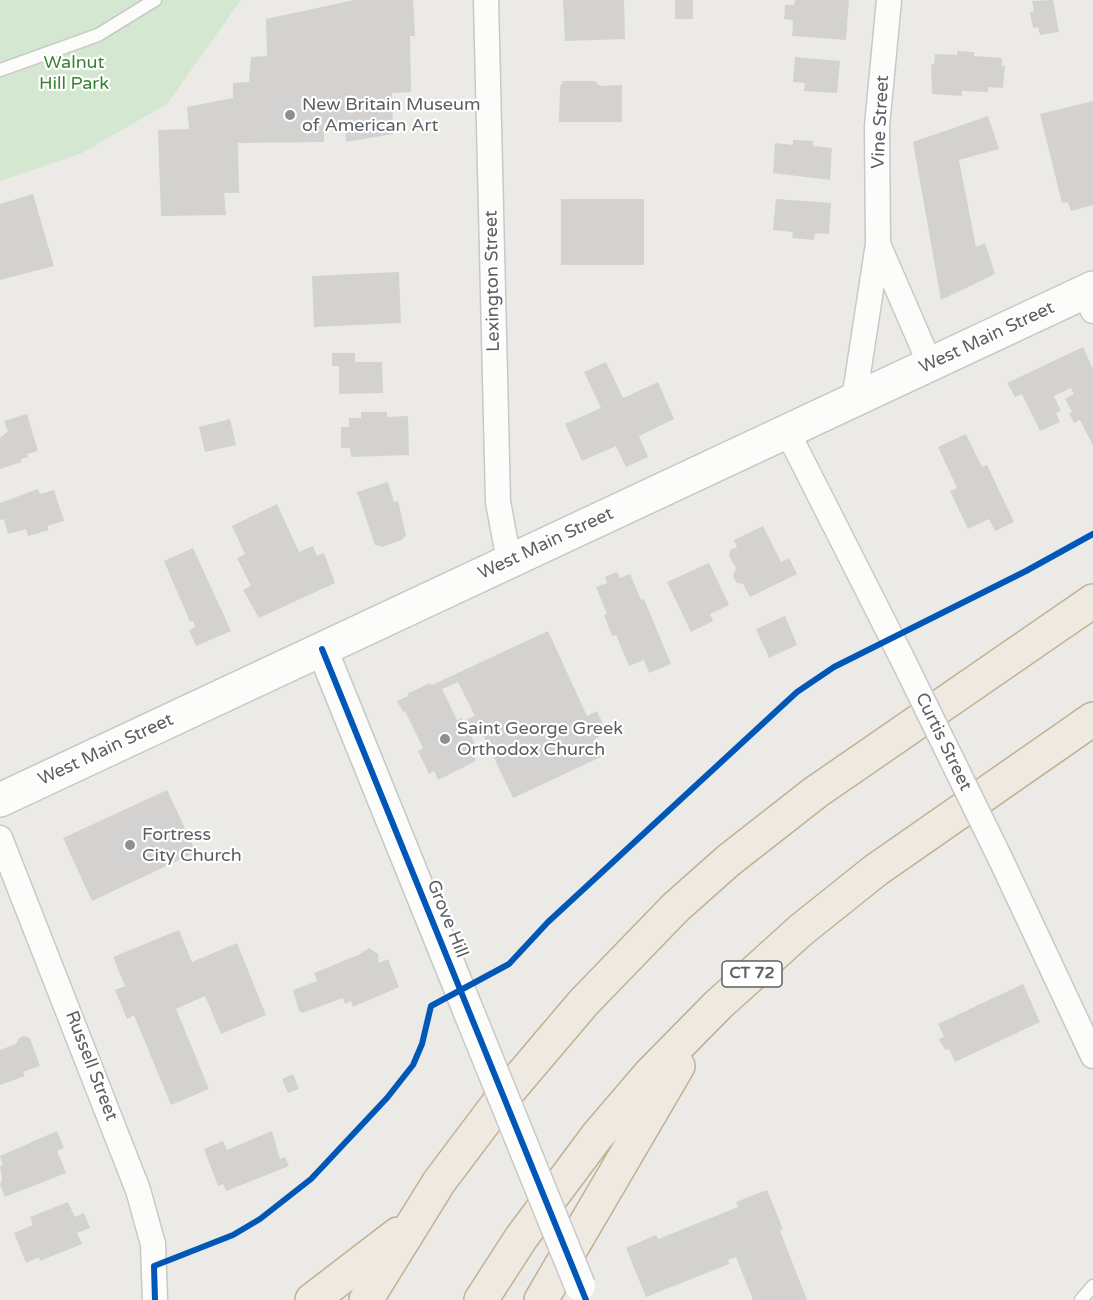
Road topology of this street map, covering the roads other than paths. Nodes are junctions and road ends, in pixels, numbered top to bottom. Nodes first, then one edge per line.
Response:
1 (155, 0) edge
2 (486, 0) edge
3 (890, 0) edge
4 (3, 65) edge
5 (878, 244) junction
6 (1090, 297) edge
7 (930, 364) junction
8 (854, 400) junction
9 (787, 431) junction
10 (509, 561) junction
11 (1093, 602) edge
12 (322, 649) junction
13 (1093, 719) edge
14 (0, 800) edge
15 (0, 838) edge
16 (718, 1005) junction
17 (1093, 1056) edge
18 (412, 1224) junction
19 (1093, 1286) edge
20 (583, 1293) edge
21 (155, 1300) edge
22 (312, 1300) edge
23 (366, 1300) edge
24 (481, 1300) edge
25 (541, 1300) edge
26 (1082, 1300) edge

1 - 4 lane
2 - 10 street, Lexington Street
3 - 5 street, Vine Street
5 - 7 street, Vine Street
5 - 8 street, Vine Street
6 - 7 main road, West Main Street
7 - 8 main road, West Main Street
8 - 9 main road, West Main Street
9 - 10 main road, West Main Street
9 - 17 street, Curtis Street, bridge
10 - 12 main road, West Main Street
11 - 18 highway
12 - 14 main road, West Main Street
12 - 20 street, Grove Hill, bridge
13 - 16 highway, CT 72
15 - 21 street, Russell Street
16 - 24 highway, CT 72
16 - 25 highway
18 - 22 highway
18 - 23 highway
19 - 26 lane

